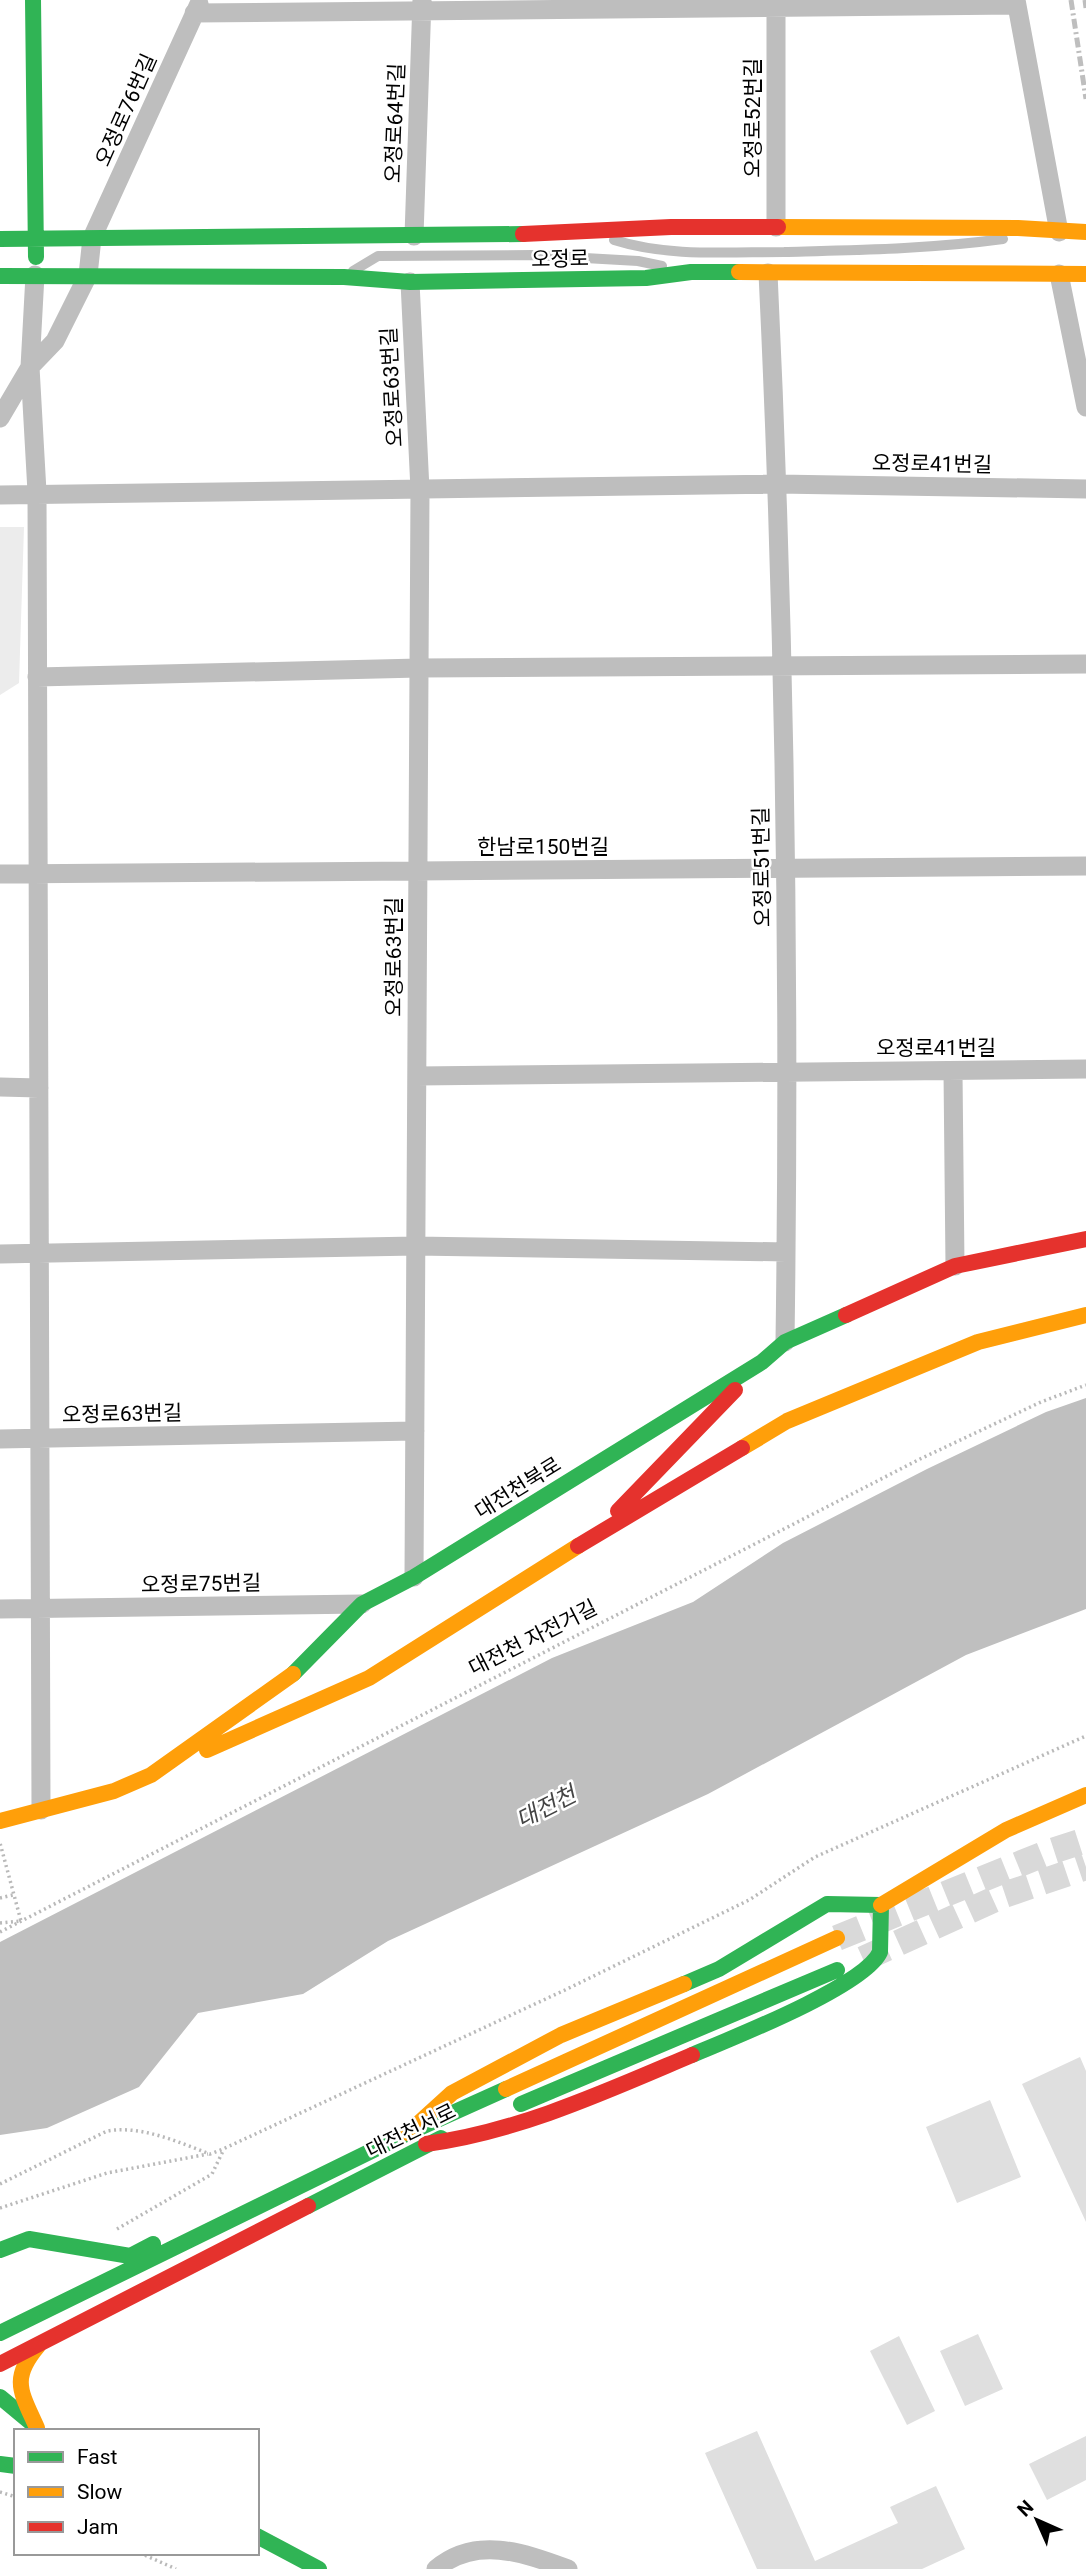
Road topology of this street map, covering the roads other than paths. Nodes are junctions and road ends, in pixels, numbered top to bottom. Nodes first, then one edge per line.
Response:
1 (33, 0) edge
2 (1017, 3) edge
3 (776, 4) edge
4 (422, 6) edge
5 (198, 7) edge
6 (776, 228) junction
7 (1059, 232) junction
8 (1086, 232) edge
9 (591, 233) junction
10 (414, 236) junction
11 (0, 239) edge
12 (35, 239) junction
13 (92, 239) junction
14 (691, 272) junction
15 (768, 273) junction
16 (1059, 274) junction
17 (1086, 274) edge
18 (35, 275) junction
19 (88, 275) junction
20 (0, 276) edge
21 (344, 277) junction
22 (410, 282) junction
23 (30, 367) junction
24 (1086, 407) edge
25 (0, 418) edge
26 (778, 484) junction
27 (1086, 489) edge
28 (420, 490) junction
29 (37, 492) junction
30 (0, 495) edge
31 (781, 664) junction
32 (1086, 664) edge
33 (419, 668) junction
34 (37, 677) junction
35 (1086, 866) edge
36 (785, 868) junction
37 (418, 871) junction
38 (0, 873) edge
39 (38, 873) junction
40 (1086, 1069) edge
41 (786, 1070) junction
42 (953, 1072) junction
43 (416, 1076) junction
44 (0, 1087) edge
45 (39, 1088) junction
46 (1086, 1239) edge
47 (416, 1246) junction
48 (786, 1252) junction
49 (0, 1254) edge
50 (39, 1254) junction
51 (955, 1266) junction
52 (1086, 1315) edge
53 (785, 1342) junction
54 (762, 1362) junction
55 (415, 1431) junction
56 (40, 1438) junction
57 (0, 1439) edge
58 (589, 1539) junction
59 (414, 1577) junction
60 (362, 1604) junction
61 (0, 1609) edge
62 (41, 1609) junction
63 (151, 1775) junction
64 (1086, 1795) edge
65 (41, 1810) junction
66 (0, 1821) edge
67 (881, 1905) junction
68 (837, 1938) tunnel mouth
69 (852, 1964) tunnel mouth
70 (408, 2133) junction
71 (426, 2144) junction
72 (265, 2203) junction
73 (0, 2250) edge
74 (0, 2333) edge
75 (43, 2342) junction
76 (0, 2364) edge
77 (0, 2397) edge
78 (38, 2429) edge
79 (261, 2540) edge
80 (318, 2569) edge
81 (436, 2569) edge
82 (568, 2569) edge

1 - 12 main road
2 - 3 street
2 - 7 street
3 - 4 street
3 - 6 street, 오정로52번길
4 - 5 street
4 - 10 street, 오정로64번길
5 - 13 street, 오정로76번길
6 - 7 main road, 오정로
6 - 9 main road, 오정로
7 - 8 main road, 오정로
7 - 9 lane
9 - 10 main road, 오정로
10 - 13 main road, 오정로
11 - 12 main road, 오정로
12 - 13 main road, 오정로
12 - 18 main road
13 - 19 street, 오정로76번길
14 - 15 main road, 오정로
14 - 21 lane
14 - 22 main road, 오정로
15 - 16 main road, 오정로
15 - 26 street, 오정로51번길
16 - 17 main road, 오정로
16 - 24 street
18 - 19 main road, 오정로
18 - 20 main road, 오정로
18 - 23 street
19 - 21 main road, 오정로
19 - 23 street
21 - 22 main road, 오정로
22 - 28 street, 오정로63번길
23 - 25 street
23 - 29 street
26 - 27 street, 오정로41번길
26 - 28 street
26 - 31 street, 오정로51번길
28 - 29 street
28 - 33 street, 오정로63번길
29 - 30 street
29 - 34 street
31 - 32 street
31 - 33 street
31 - 36 street, 오정로51번길
33 - 34 street
33 - 37 street, 오정로63번길
34 - 39 street
35 - 36 street, 한남로150번길
36 - 37 street, 한남로150번길
36 - 41 street, 오정로51번길
37 - 39 street, 한남로150번길
37 - 43 street, 오정로63번길
38 - 39 street, 한남로150번길
39 - 45 street
40 - 42 street, 오정로41번길
41 - 42 street, 오정로41번길
41 - 43 street
41 - 48 street, 오정로51번길
42 - 51 street
43 - 47 street, 오정로63번길
44 - 45 street
45 - 50 street
46 - 51 main road, 대전천북로
47 - 48 street
47 - 50 street
47 - 55 street, 오정로63번길
48 - 53 street, 오정로51번길
49 - 50 street
50 - 56 street
51 - 53 main road, 대전천북로
52 - 58 main road
53 - 54 main road, 대전천북로
54 - 58 main road
54 - 59 main road, 대전천북로
55 - 56 street, 오정로63번길
55 - 59 street, 오정로63번길
56 - 57 street
56 - 62 street
58 - 63 main road
59 - 60 main road, 대전천북로
60 - 62 street, 오정로75번길
60 - 63 main road, 대전천북로
61 - 62 street, 오정로75번길
62 - 65 street
63 - 65 main road, 대전천북로
64 - 67 main road
65 - 66 main road, 대전천북로
67 - 70 main road
67 - 71 main road
68 - 70 main road
69 - 71 main road, 대전천서로
70 - 72 main road
71 - 75 main road, 대전천서로
72 - 73 main road
72 - 74 main road
75 - 76 main road, 대전천서로
75 - 78 main road
77 - 78 main road
79 - 80 main road
81 - 82 street

